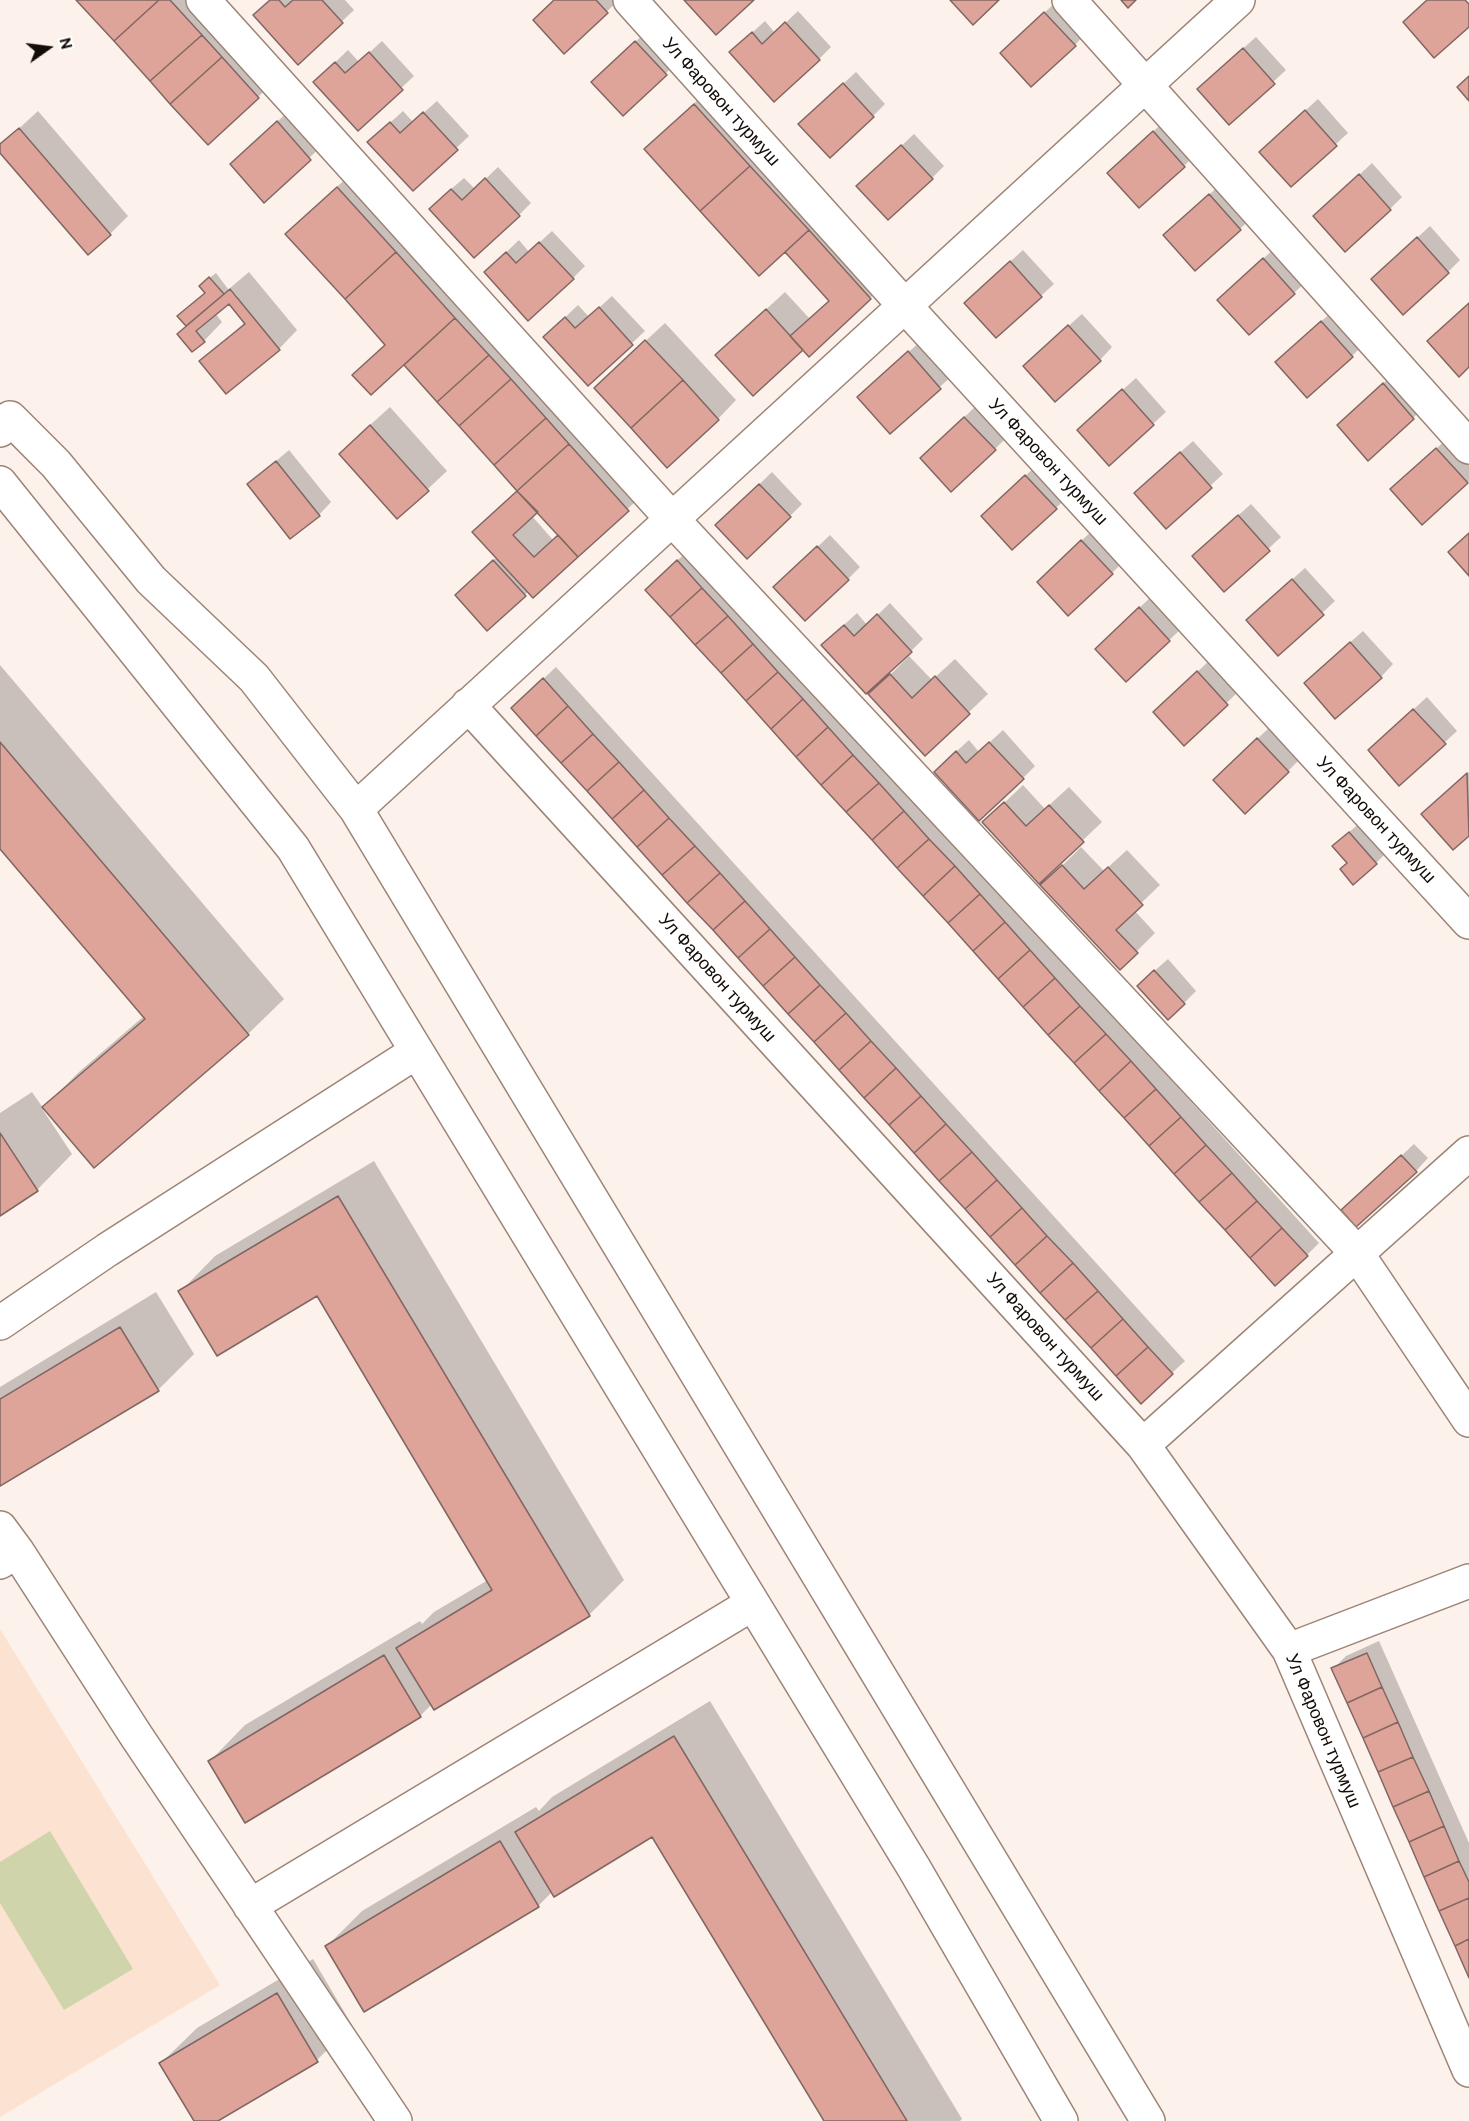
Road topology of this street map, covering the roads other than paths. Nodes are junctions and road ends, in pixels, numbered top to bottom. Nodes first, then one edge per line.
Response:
1 (203, 0) edge
2 (630, 0) edge
3 (1069, 0) edge
4 (1238, 0) edge
5 (1146, 86) junction
6 (904, 306) junction
7 (3, 418) edge
8 (1469, 447) edge
9 (0, 483) edge
10 (672, 519) junction
11 (468, 705) junction
12 (356, 809) junction
13 (1469, 922) edge
14 (416, 1052) junction
15 (1469, 1153) edge
16 (1356, 1252) junction
17 (0, 1323) edge
18 (1469, 1419) edge
19 (1143, 1444) junction
20 (6, 1547) edge
21 (1469, 1581) edge
22 (752, 1604) junction
23 (1288, 1650) junction
24 (250, 1906) junction
25 (1469, 2070) edge
26 (1138, 2115) edge
27 (395, 2121) edge
28 (1061, 2121) edge

1 - 10 street
2 - 6 street, Ул Фаровон турмуш
3 - 5 street
4 - 5 street
5 - 6 street
5 - 8 street
6 - 10 street
6 - 13 street, Ул Фаровон турмуш
7 - 12 street
9 - 14 street
10 - 11 street
10 - 16 street
11 - 12 street
11 - 19 street, Ул Фаровон турмуш
12 - 26 street
14 - 17 street
14 - 22 street
15 - 16 street
16 - 18 street
16 - 19 street
19 - 23 street, Ул Фаровон турмуш
20 - 24 street
21 - 23 street
22 - 24 street
22 - 28 street
23 - 25 street, Ул Фаровон турмуш
24 - 27 street

